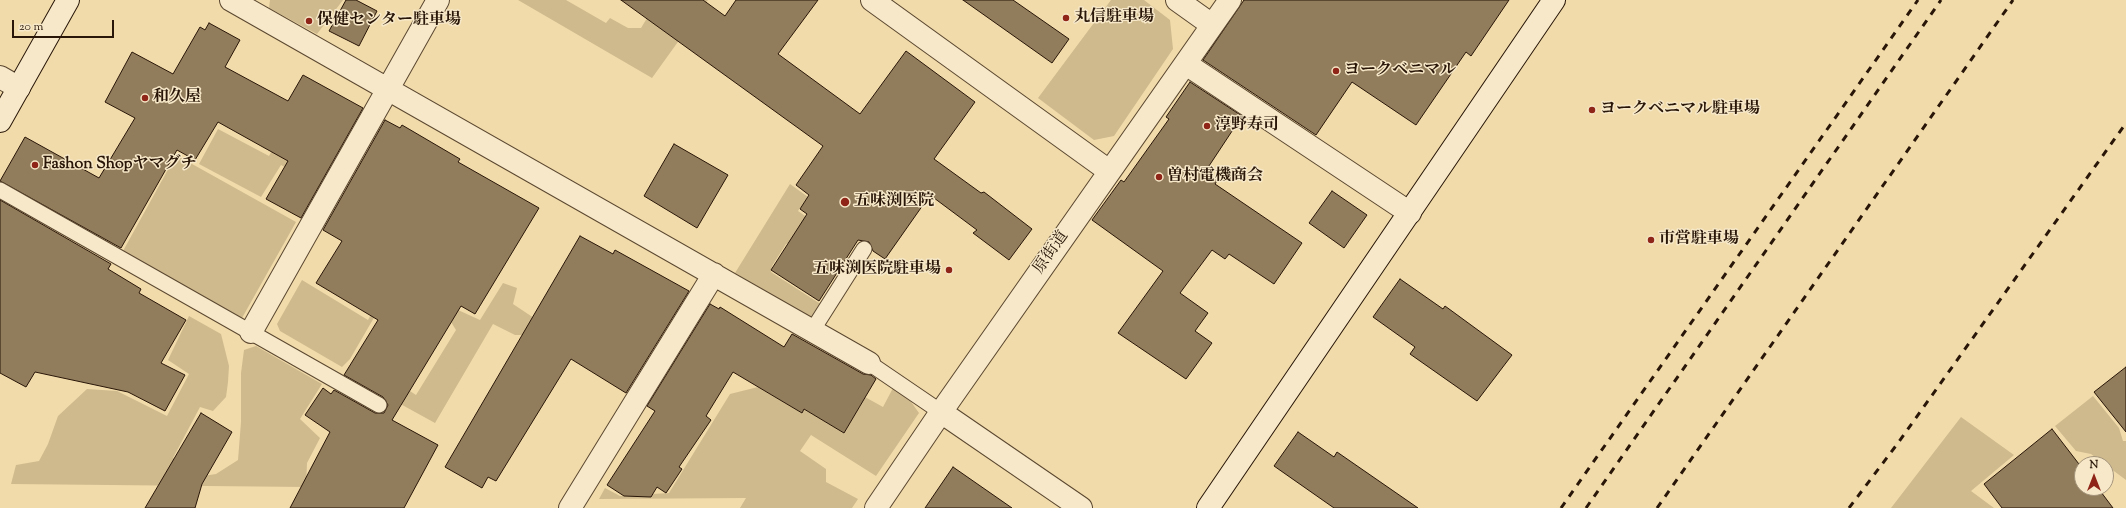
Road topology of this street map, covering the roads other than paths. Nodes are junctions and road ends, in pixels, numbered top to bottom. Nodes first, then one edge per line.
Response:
1 (68, 0) edge
2 (231, 0) edge
3 (438, 0) edge
4 (872, 0) edge
5 (1178, 0) edge
6 (1230, 0) edge
7 (1554, 0) edge
8 (1212, 25) junction
9 (1186, 64) junction
10 (0, 77) edge
11 (19, 88) junction
12 (387, 88) junction
13 (0, 121) edge
14 (1109, 171) junction
15 (0, 190) edge
16 (1410, 213) junction
17 (864, 249) dead end
18 (714, 274) junction
19 (812, 331) junction
20 (251, 332) junction
21 (869, 363) joint
22 (379, 405) dead end
23 (941, 412) junction
24 (570, 508) edge
25 (876, 508) edge
26 (1081, 508) edge
27 (1208, 508) edge

1 - 11 street
2 - 12 street
3 - 12 street
4 - 14 street
5 - 8 street
6 - 8 street, 原街道
7 - 16 street
8 - 9 street, 原街道
9 - 14 street, 原街道
9 - 16 street
10 - 11 street
11 - 13 street
12 - 18 street
12 - 20 street
14 - 23 street, 原街道
15 - 20 lane
16 - 27 street
17 - 19 lane
18 - 19 street
18 - 24 street
19 - 21 street
20 - 22 lane
21 - 23 lane
23 - 25 street, 原街道
23 - 26 street

